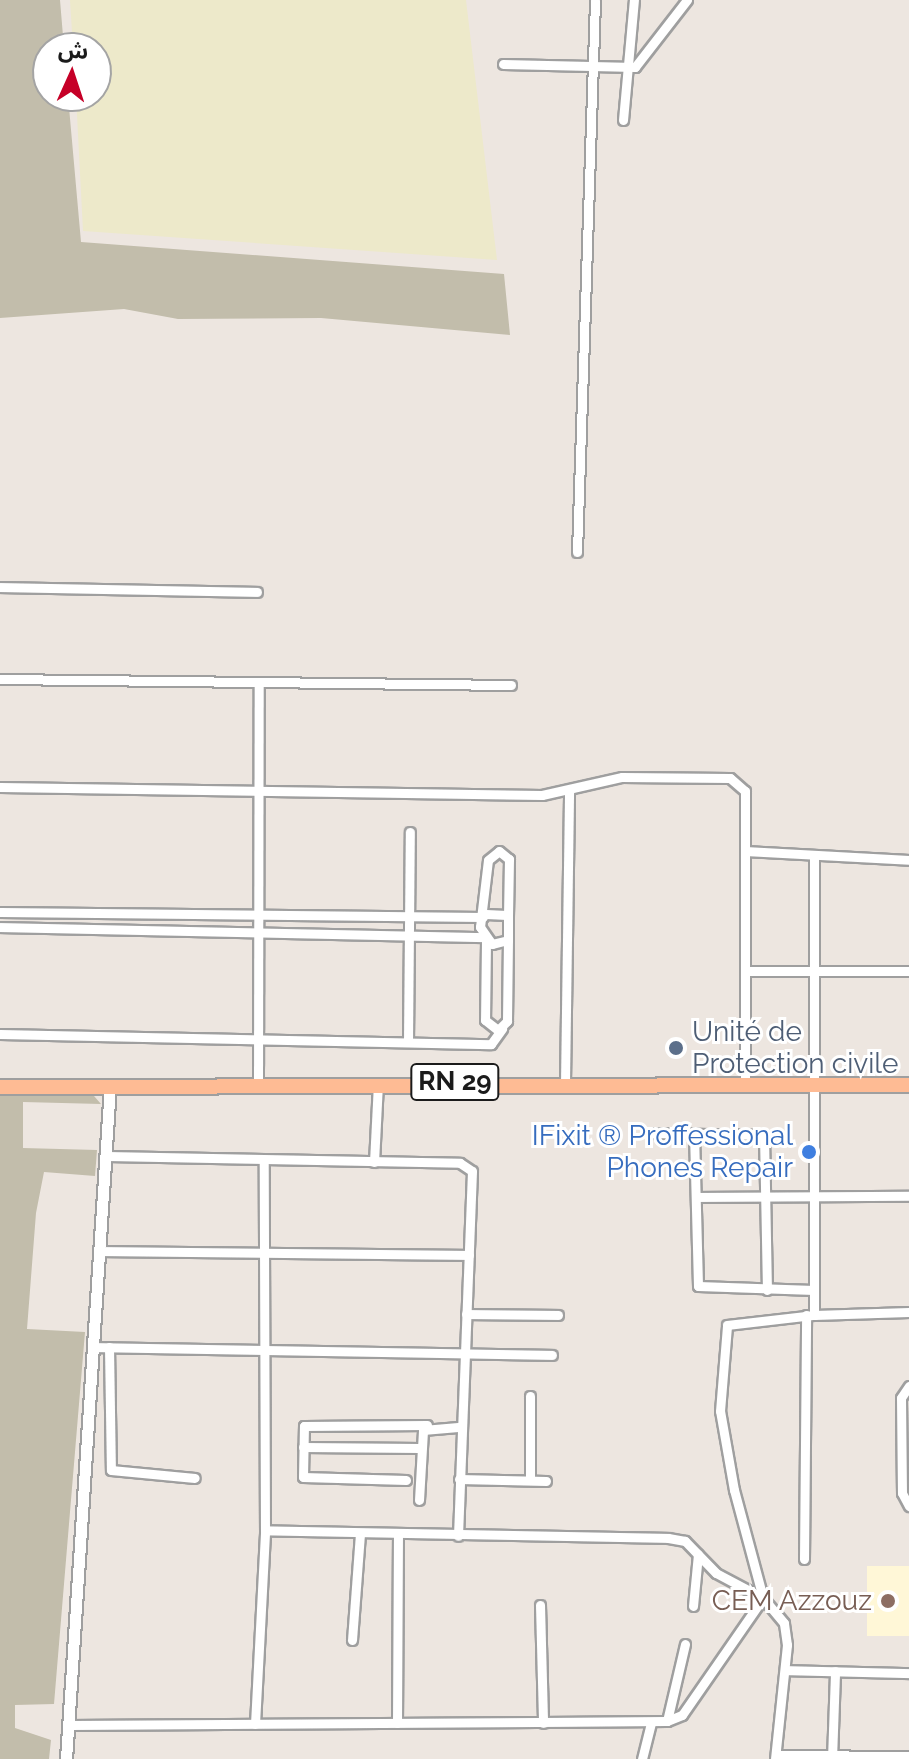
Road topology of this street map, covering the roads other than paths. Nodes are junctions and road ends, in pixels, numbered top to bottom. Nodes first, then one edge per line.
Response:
1 (595, 0) edge
2 (634, 0) edge
3 (687, 0) edge
4 (503, 64) dead end
5 (594, 67) junction
6 (627, 69) junction
7 (623, 120) dead end
8 (577, 552) dead end
9 (0, 587) edge
10 (257, 592) dead end
11 (0, 679) edge
12 (259, 682) junction
13 (511, 685) dead end
14 (0, 787) edge
15 (258, 790) junction
16 (569, 792) junction
17 (410, 832) dead end
18 (745, 851) junction
19 (814, 855) junction
20 (909, 860) edge
21 (0, 912) edge
22 (89, 915) junction
23 (508, 915) junction
24 (485, 916) junction
25 (255, 918) junction
26 (409, 920) junction
27 (0, 927) edge
28 (89, 929) junction
29 (255, 930) junction
30 (409, 932) junction
31 (485, 939) junction
32 (508, 940) junction
33 (745, 971) junction
34 (814, 971) junction
35 (909, 971) edge
36 (502, 1029) junction
37 (0, 1034) edge
38 (257, 1039) junction
39 (408, 1042) junction
40 (378, 1083) junction
41 (565, 1083) junction
42 (258, 1084) junction
43 (110, 1085) junction
44 (745, 1085) junction
45 (813, 1085) junction
46 (909, 1085) edge
47 (0, 1087) edge
48 (652, 1133) dead end
49 (694, 1133) junction
50 (107, 1156) junction
51 (264, 1160) junction
52 (374, 1162) junction
53 (815, 1196) junction
54 (909, 1196) edge
55 (696, 1197) junction
56 (767, 1197) junction
57 (100, 1251) junction
58 (265, 1251) junction
59 (469, 1255) junction
60 (767, 1290) junction
61 (814, 1290) junction
62 (909, 1312) edge
63 (466, 1314) junction
64 (558, 1315) dead end
65 (810, 1315) junction
66 (94, 1347) junction
67 (109, 1347) junction
68 (263, 1348) junction
69 (463, 1353) junction
70 (552, 1355) dead end
71 (909, 1386) edge
72 (530, 1396) dead end
73 (427, 1425) junction
74 (461, 1427) junction
75 (303, 1447) junction
76 (420, 1448) junction
77 (195, 1478) dead end
78 (459, 1479) junction
79 (406, 1480) dead end
80 (530, 1480) junction
81 (546, 1481) dead end
82 (419, 1500) dead end
83 (909, 1506) edge
84 (265, 1530) junction
85 (360, 1534) junction
86 (398, 1535) junction
87 (458, 1536) junction
88 (698, 1554) junction
89 (804, 1559) dead end
90 (763, 1598) junction
91 (540, 1605) dead end
92 (693, 1606) dead end
93 (352, 1640) dead end
94 (685, 1644) dead end
95 (785, 1670) junction
96 (835, 1671) junction
97 (909, 1673) edge
98 (667, 1721) junction
99 (651, 1722) junction
100 (397, 1723) junction
101 (543, 1723) junction
102 (255, 1724) junction
103 (70, 1725) junction
104 (909, 1756) edge
105 (775, 1757) edge
106 (832, 1758) edge
107 (66, 1759) edge
108 (642, 1759) edge

1 - 5 street
2 - 6 street
3 - 6 street
4 - 5 street
5 - 6 street
5 - 8 street
6 - 7 street
9 - 10 street
11 - 12 street
12 - 13 street
12 - 15 street
14 - 15 street
15 - 16 street
15 - 25 street
16 - 18 street
16 - 41 street
17 - 26 street
18 - 19 street
18 - 33 street
19 - 20 street
19 - 34 street
21 - 22 street
22 - 25 street
22 - 28 street
23 - 24 street
23 - 24 street
23 - 32 street
24 - 26 street
24 - 31 street
25 - 26 street
25 - 29 street
26 - 30 street
27 - 28 street
28 - 29 street
29 - 30 street
29 - 38 street
30 - 31 street
30 - 39 street
31 - 32 street
31 - 36 street
32 - 36 street
33 - 34 street
33 - 44 street
34 - 35 street
34 - 45 street
36 - 39 street
37 - 38 street
38 - 39 street
38 - 42 street
40 - 41 main road, RN 29
40 - 42 main road, RN 29
40 - 52 street
41 - 44 main road, RN 29
42 - 43 main road, RN 29
43 - 47 main road, RN 29
43 - 50 street
44 - 45 main road, RN 29
45 - 46 main road, RN 29
45 - 53 street
48 - 49 street
49 - 55 street
49 - 56 street
50 - 51 street
50 - 57 street
51 - 52 street
51 - 58 street
52 - 59 street
53 - 54 street
53 - 56 street
53 - 61 street
55 - 56 street
55 - 60 street
56 - 60 street
57 - 58 street
57 - 66 street
58 - 59 street
58 - 68 street
59 - 63 street
60 - 61 street
61 - 65 street
62 - 65 street
63 - 64 street
63 - 69 street
65 - 89 street
65 - 90 street
66 - 67 street
66 - 103 street
67 - 68 street
67 - 77 street
68 - 69 street
68 - 84 street
69 - 70 street
69 - 74 street
71 - 83 street
72 - 80 street
73 - 74 street
73 - 75 street
73 - 76 street
74 - 78 street
75 - 76 street
75 - 79 street
76 - 82 street
78 - 80 street
78 - 87 street
80 - 81 street
84 - 85 street
84 - 102 street
85 - 86 street
85 - 93 street
86 - 87 street
86 - 100 street
87 - 88 street
88 - 90 street
88 - 92 street
90 - 95 street
90 - 98 street
91 - 101 street
94 - 98 street
95 - 96 street
95 - 105 street
96 - 97 street
96 - 106 street
98 - 99 street
99 - 101 street
99 - 108 street
100 - 101 street
100 - 102 street
102 - 103 street
103 - 107 street
104 - 106 street
105 - 106 street

